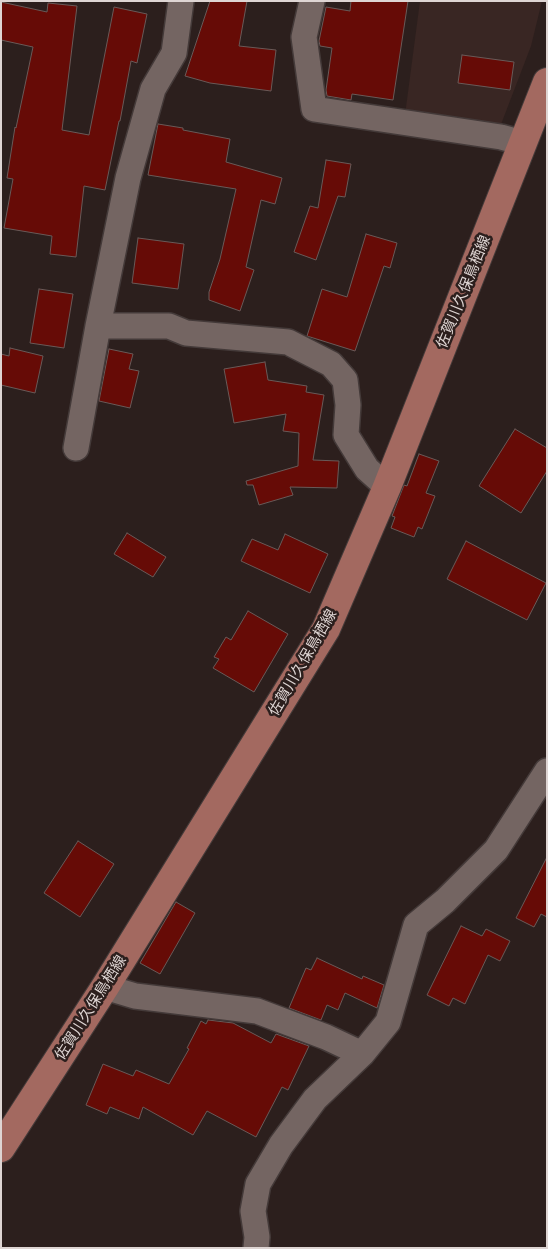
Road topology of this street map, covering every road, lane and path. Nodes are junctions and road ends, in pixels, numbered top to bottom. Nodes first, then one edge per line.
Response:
1 (181, 1) edge
2 (312, 1) edge
3 (547, 82) edge
4 (523, 143) junction
5 (98, 326) junction
6 (76, 448) dead end
7 (386, 487) junction
8 (546, 774) edge
9 (105, 987) junction
10 (362, 1054) junction
11 (1, 1148) edge
12 (256, 1248) edge

1 - 5 street
2 - 4 street
3 - 4 main road, 佐賀川久保鳥栖線
4 - 7 main road, 佐賀川久保鳥栖線
5 - 6 street
5 - 7 street
7 - 9 main road, 佐賀川久保鳥栖線
8 - 10 street
9 - 10 street
9 - 11 main road, 佐賀川久保鳥栖線
10 - 12 street

